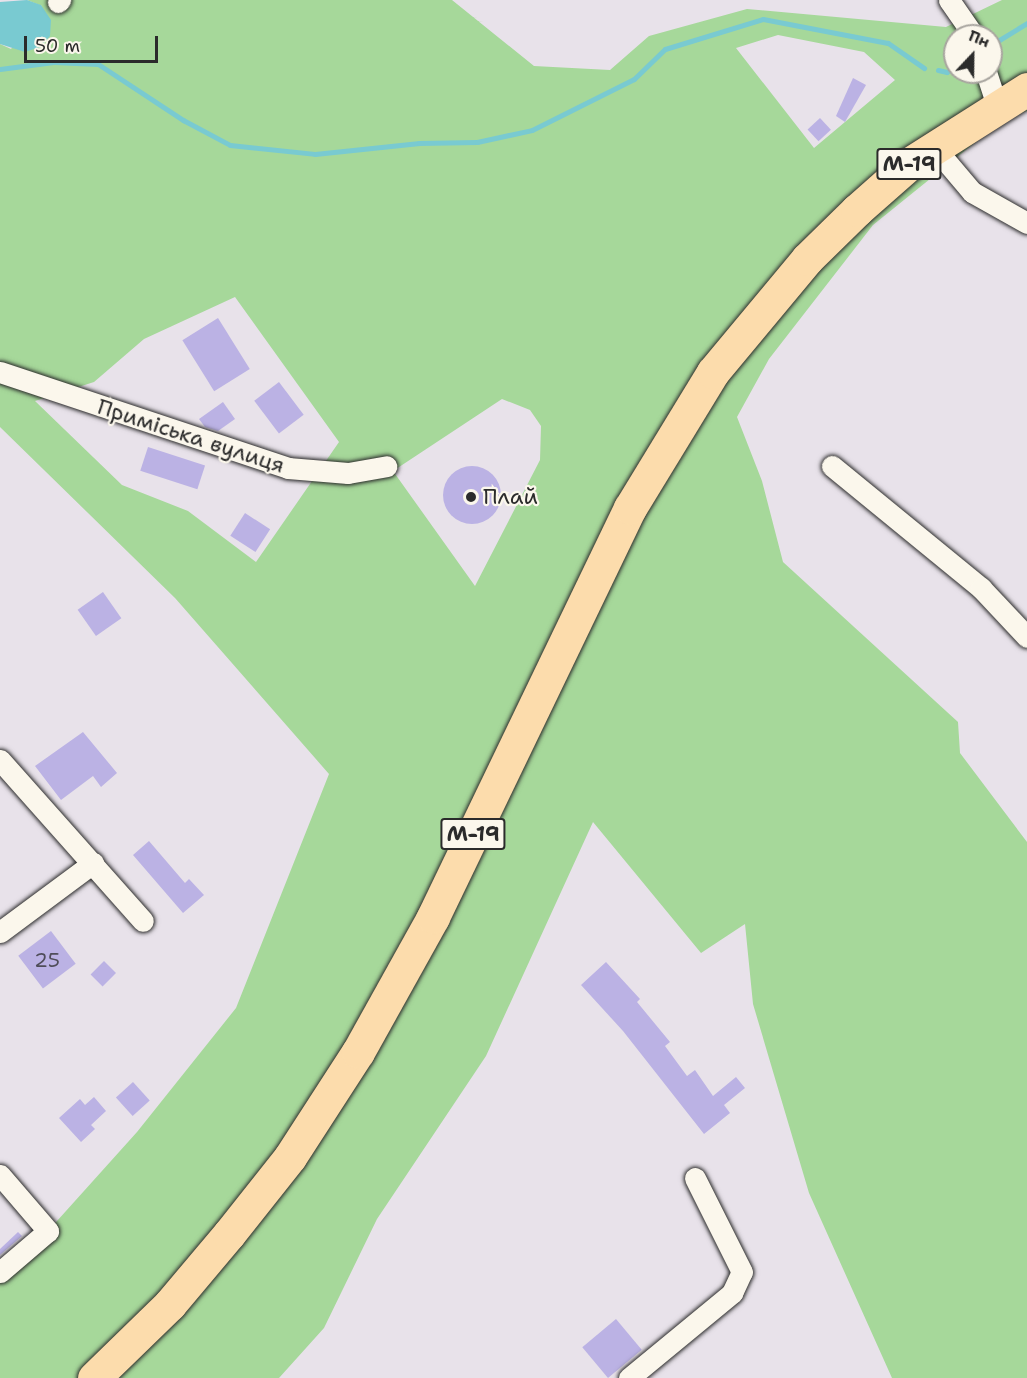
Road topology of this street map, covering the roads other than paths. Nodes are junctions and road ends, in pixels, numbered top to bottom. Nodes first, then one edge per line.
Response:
1 (949, 0) edge
2 (966, 24) edge
3 (990, 84) edge
4 (1027, 89) edge
5 (997, 106) junction
6 (934, 147) junction
7 (1027, 223) edge
8 (0, 372) edge
9 (386, 466) dead end
10 (832, 466) dead end
11 (1027, 637) edge
12 (0, 760) edge
13 (93, 863) junction
14 (143, 921) dead end
15 (0, 932) edge
16 (0, 1175) edge
17 (695, 1178) dead end
18 (0, 1272) edge
19 (94, 1378) edge
20 (629, 1378) edge

1 - 2 street
3 - 5 street
4 - 5 highway, М-19
5 - 6 highway, М-19
6 - 7 street
6 - 19 highway, М-19
8 - 9 street, Приміська вулиця
10 - 11 street
12 - 13 street
13 - 14 street
13 - 15 street
16 - 18 street
17 - 20 street

